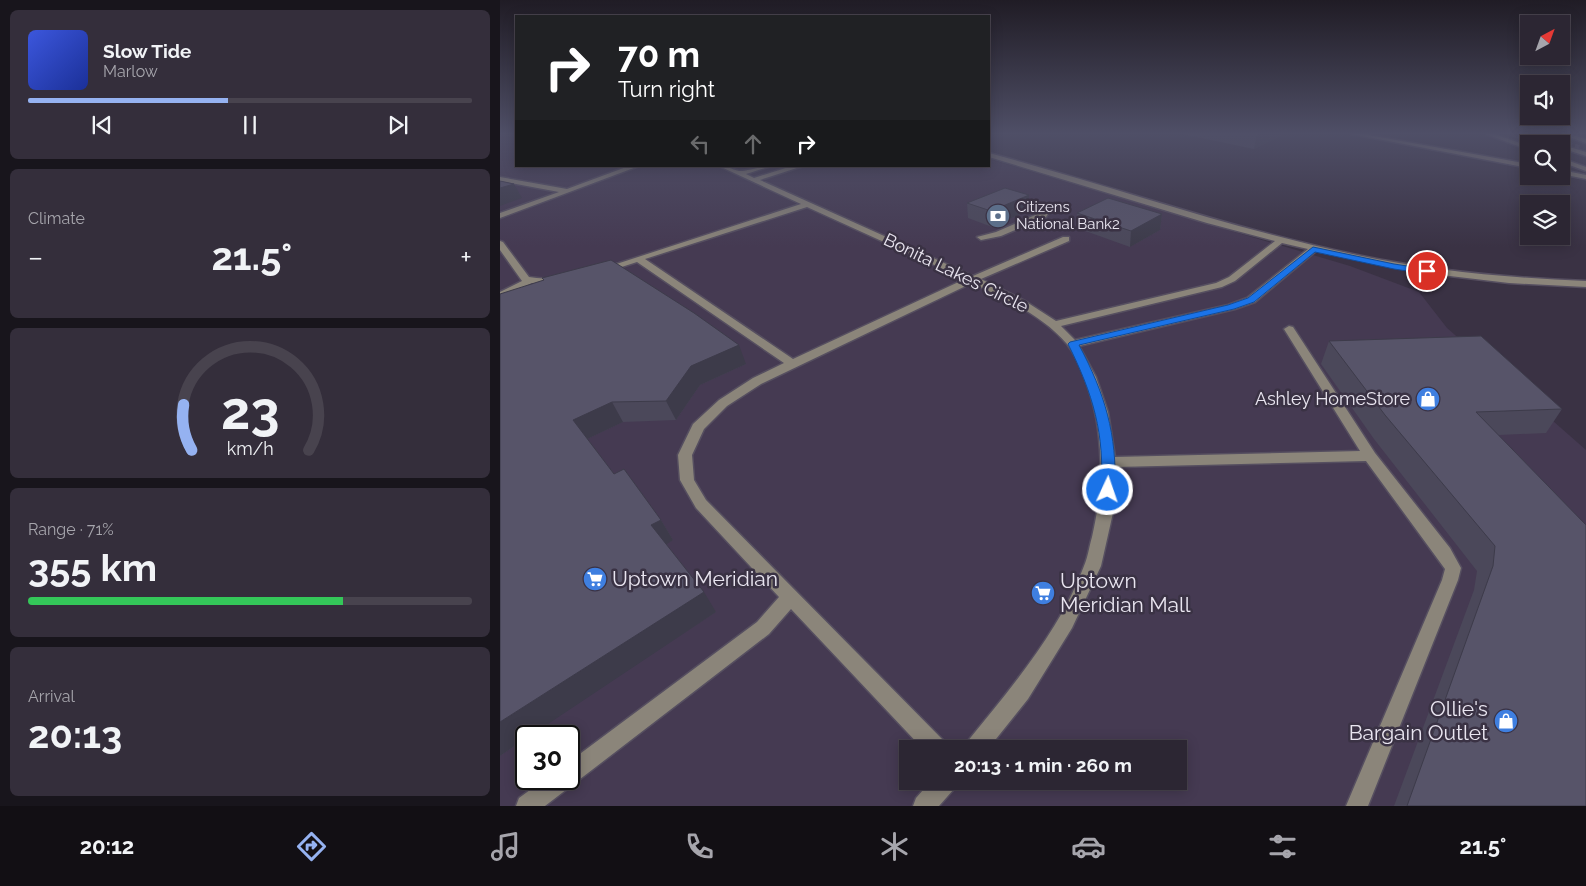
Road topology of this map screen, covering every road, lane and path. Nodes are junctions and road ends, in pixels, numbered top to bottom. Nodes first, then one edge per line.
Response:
1 (621, 172) edge
2 (735, 172) edge
3 (748, 172) edge
4 (781, 172) edge
5 (1045, 172) edge
6 (1580, 172) edge
7 (740, 174) junction
8 (1570, 174) edge
9 (1576, 175) junction
10 (1586, 177) edge
11 (500, 179) edge
12 (753, 180) junction
13 (567, 191) junction
14 (808, 204) junction
15 (1041, 207) dead end
16 (500, 216) edge
17 (980, 237) dead end
18 (1066, 238) dead end
19 (1280, 241) junction
20 (500, 244) edge
21 (1313, 249) junction
22 (638, 259) junction
23 (595, 273) edge
24 (974, 279) junction
25 (532, 280) junction
26 (563, 281) edge
27 (1586, 284) edge
28 (500, 296) edge
29 (1054, 326) junction
30 (1289, 330) dead end
31 (1073, 344) junction
32 (793, 364) junction
33 (1370, 456) junction
34 (1109, 462) junction
35 (790, 597) junction
36 (929, 740) edge
37 (981, 740) edge
38 (580, 767) edge
39 (548, 790) edge
40 (938, 790) edge
41 (527, 806) edge
42 (924, 806) edge
43 (1357, 806) edge

1 - 13 street
2 - 7 street, Bonita Lakes Circle
3 - 7 street
4 - 12 street
5 - 19 street
6 - 9 street
7 - 12 street, Bonita Lakes Circle
8 - 9 street
9 - 10 street
11 - 13 street
12 - 14 street, Bonita Lakes Circle
13 - 16 street
14 - 22 street
14 - 24 street, Bonita Lakes Circle
15 - 17 street
18 - 24 street
19 - 21 street
19 - 29 street
20 - 25 street
21 - 27 street
21 - 31 street
22 - 23 street
22 - 32 street
24 - 29 street, Bonita Lakes Circle
24 - 32 street
25 - 26 street
25 - 28 street
29 - 31 street, Bonita Lakes Circle
30 - 33 street
31 - 34 street, Bonita Lakes Circle
32 - 35 street
33 - 34 street
33 - 43 street
34 - 37 street, Bonita Lakes Circle
35 - 36 street
35 - 38 street
39 - 41 street
40 - 42 street

